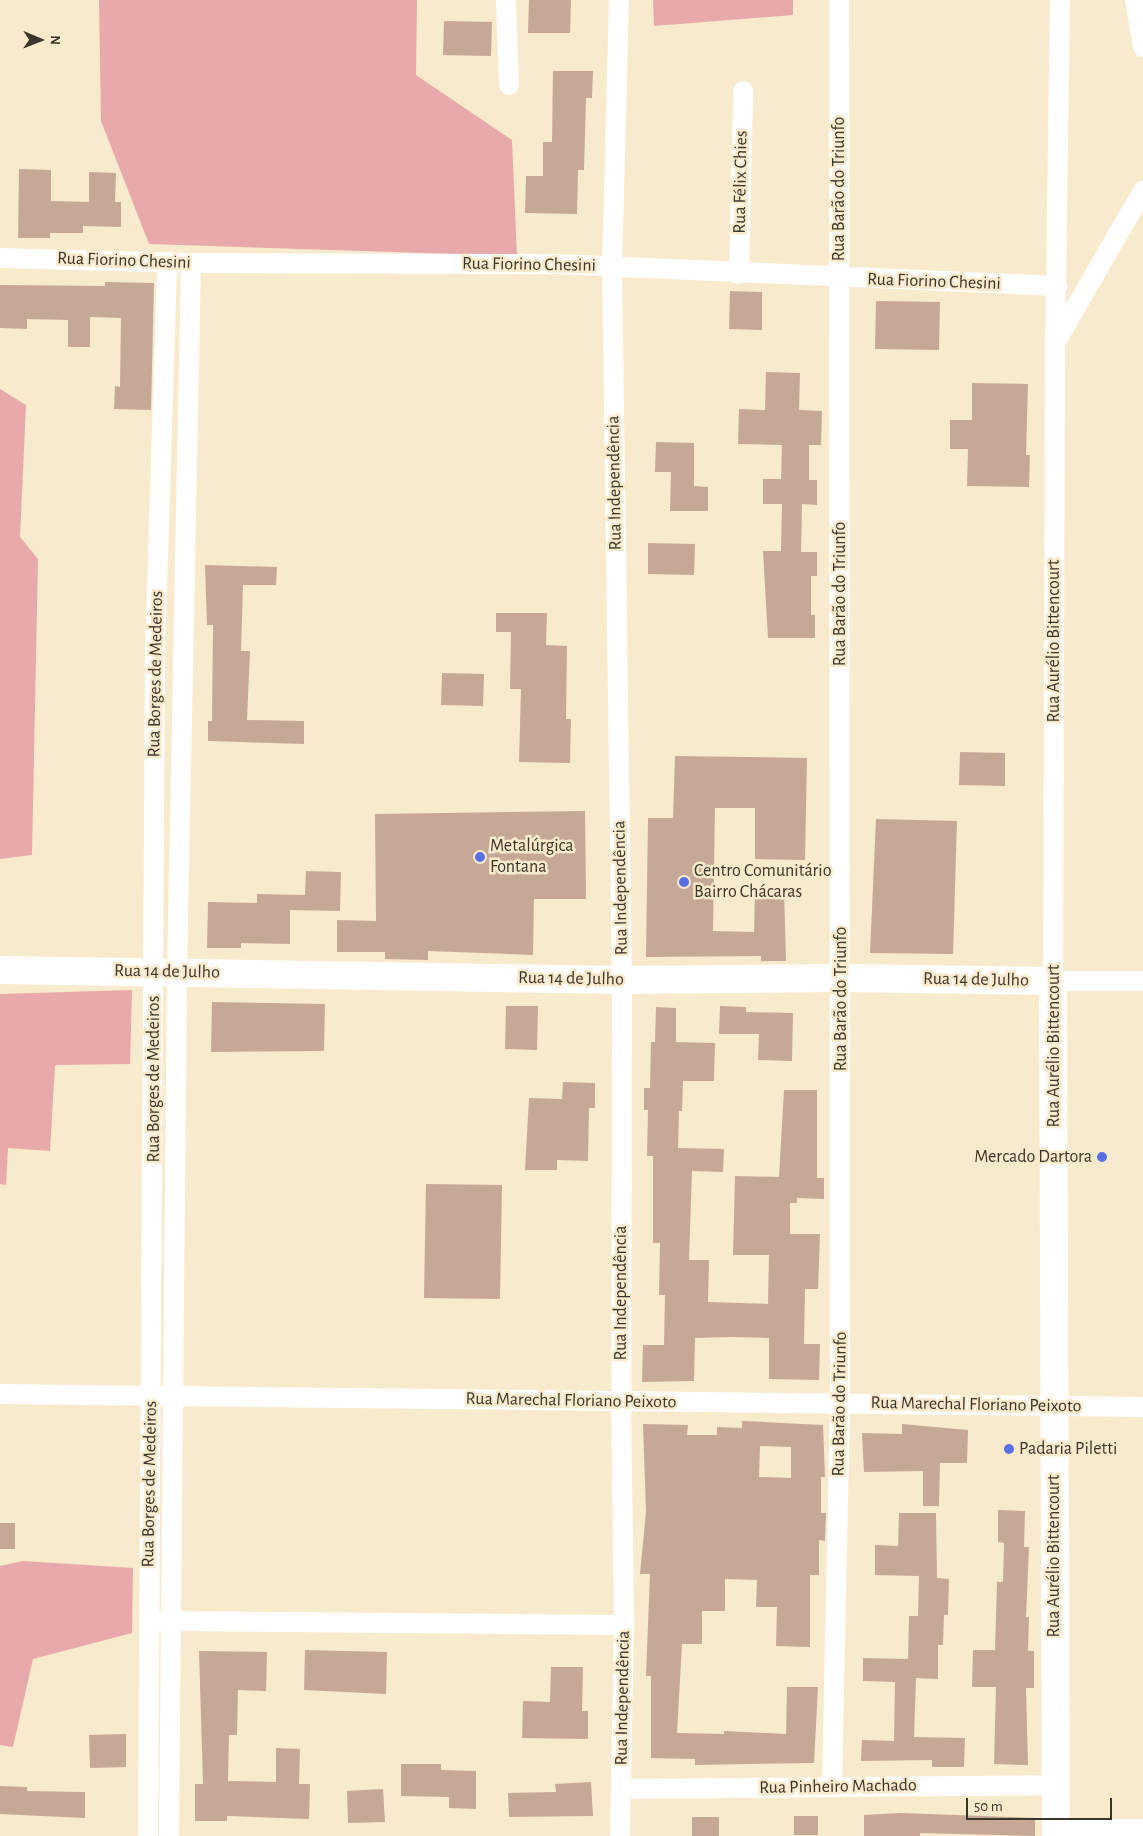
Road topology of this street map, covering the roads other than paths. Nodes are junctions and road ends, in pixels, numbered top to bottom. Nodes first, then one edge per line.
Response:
1 (506, 0) edge
2 (619, 0) edge
3 (839, 0) edge
4 (1060, 0) edge
5 (1136, 0) edge
6 (1143, 47) edge
7 (509, 85) dead end
8 (743, 91) dead end
9 (1143, 191) edge
10 (0, 258) edge
11 (167, 262) junction
12 (191, 263) junction
13 (612, 267) junction
14 (739, 274) junction
15 (839, 279) junction
16 (1058, 286) junction
17 (1055, 342) junction
18 (155, 651) junction
19 (183, 652) junction
20 (0, 970) edge
21 (166, 972) junction
22 (841, 978) junction
23 (622, 980) junction
24 (1053, 981) junction
25 (1143, 981) edge
26 (0, 1394) edge
27 (152, 1396) junction
28 (174, 1396) junction
29 (621, 1402) junction
30 (840, 1404) junction
31 (1054, 1406) junction
32 (1143, 1407) edge
33 (148, 1621) junction
34 (172, 1621) junction
35 (624, 1625) junction
36 (1054, 1784) junction
37 (832, 1787) junction
38 (622, 1789) junction
39 (1143, 1829) edge
40 (1056, 1832) edge
41 (148, 1836) edge
42 (169, 1836) edge
43 (620, 1836) edge

1 - 7 street
2 - 13 street, Rua Independência
3 - 15 street, Rua Barão do Triunfo
4 - 16 street, Rua Aurélio Bittencourt
5 - 6 street
8 - 14 street, Rua Félix Chies
9 - 17 street
10 - 11 street, Rua Fiorino Chesini
11 - 12 street, Rua Fiorino Chesini
11 - 18 street, Rua Borges de Medeiros
12 - 13 street, Rua Fiorino Chesini
12 - 19 street, Rua Borges de Medeiros
13 - 14 street, Rua Fiorino Chesini
13 - 23 street, Rua Independência
14 - 15 street, Rua Fiorino Chesini
15 - 16 street, Rua Fiorino Chesini
15 - 22 street, Rua Barão do Triunfo
16 - 17 street, Rua Aurélio Bittencourt
17 - 24 street, Rua Aurélio Bittencourt
18 - 19 street
18 - 21 street, Rua Borges de Medeiros
19 - 21 street, Rua Borges de Medeiros
20 - 21 street, Rua 14 de Julho
21 - 23 street, Rua 14 de Julho
21 - 27 street, Rua Borges de Medeiros
21 - 28 street, Rua Borges de Medeiros
22 - 23 street, Rua 14 de Julho
22 - 24 street, Rua 14 de Julho
22 - 30 street, Rua Barão do Triunfo
23 - 29 street, Rua Independência
24 - 25 street, Rua 14 de Julho
24 - 31 street, Rua Aurélio Bittencourt
26 - 27 street, Rua Marechal Floriano Peixoto
27 - 28 street, Rua Marechal Floriano Peixoto
27 - 33 street, Rua Borges de Medeiros
28 - 29 street, Rua Marechal Floriano Peixoto
28 - 34 street, Rua Borges de Medeiros
29 - 30 street, Rua Marechal Floriano Peixoto
29 - 35 street, Rua Independência
30 - 31 street, Rua Marechal Floriano Peixoto
30 - 37 street, Rua Barão do Triunfo
31 - 32 street, Rua Marechal Floriano Peixoto
31 - 36 street, Rua Aurélio Bittencourt
33 - 34 street
33 - 41 street, Rua Borges de Medeiros
34 - 35 street
34 - 42 street, Rua Borges de Medeiros
35 - 38 street, Rua Independência
36 - 37 street, Rua Pinheiro Machado
36 - 40 street, Rua Aurélio Bittencourt
37 - 38 street, Rua Pinheiro Machado
38 - 43 street, Rua Independência
39 - 40 street

